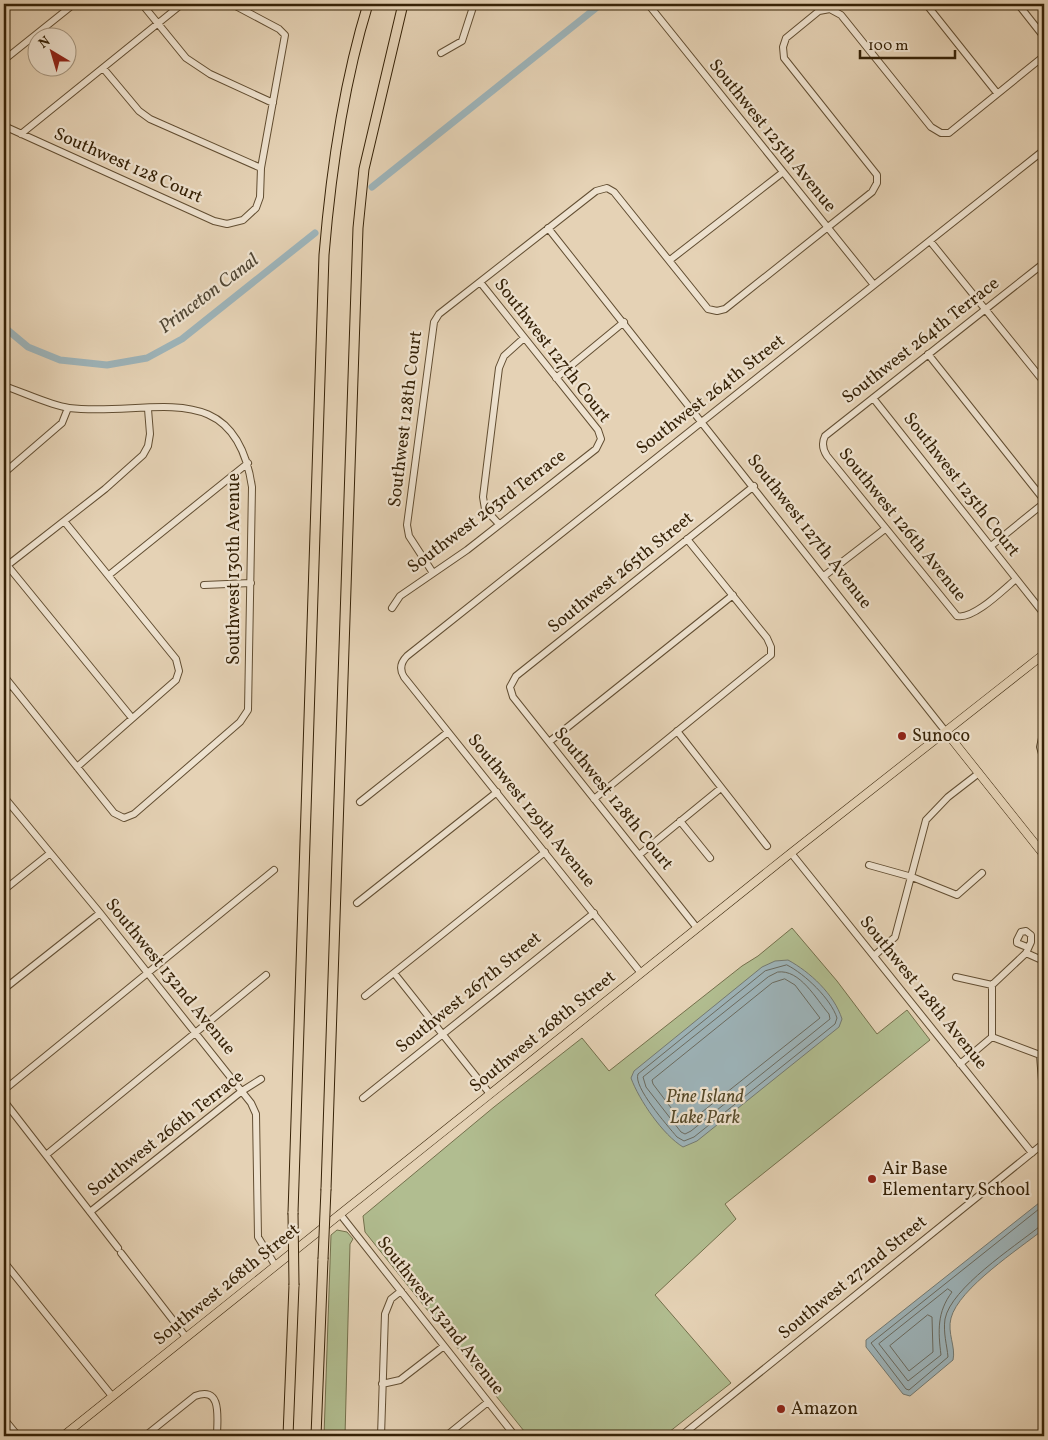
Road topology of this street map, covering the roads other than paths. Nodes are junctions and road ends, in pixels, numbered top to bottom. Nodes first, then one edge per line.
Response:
1 (9, 4) edge
2 (74, 4) edge
3 (142, 4) edge
4 (182, 4) edge
5 (232, 4) edge
6 (368, 4) edge
7 (403, 4) edge
8 (474, 4) edge
9 (648, 4) edge
10 (926, 4) edge
11 (1018, 4) edge
12 (4, 8) edge
13 (158, 24) junction
14 (1044, 37) edge
15 (441, 53) dead end
16 (1044, 56) edge
17 (4, 60) edge
18 (103, 68) junction
19 (997, 94) junction
20 (272, 102) junction
21 (4, 126) edge
22 (21, 134) junction
23 (1044, 150) edge
24 (261, 168) junction
25 (782, 173) junction
26 (548, 228) junction
27 (828, 228) junction
28 (930, 241) junction
29 (670, 260) junction
30 (1044, 265) edge
31 (480, 282) junction
32 (874, 286) junction
33 (985, 310) junction
34 (624, 322) junction
35 (524, 338) junction
36 (928, 354) junction
37 (556, 378) junction
38 (1044, 382) edge
39 (4, 386) edge
40 (873, 398) junction
41 (68, 408) junction
42 (148, 408) junction
43 (702, 421) junction
44 (600, 439) joint
45 (823, 447) joint
46 (248, 463) junction
47 (4, 473) edge
48 (754, 486) junction
49 (1044, 502) edge
50 (64, 521) junction
51 (499, 524) junction
52 (885, 529) junction
53 (687, 539) junction
54 (991, 546) junction
55 (6, 567) edge
56 (433, 573) junction
57 (109, 575) junction
58 (824, 576) junction
59 (1016, 580) junction
60 (251, 583) junction
61 (204, 584) dead end
62 (733, 595) junction
63 (392, 608) dead end
64 (1044, 614) edge
65 (1044, 654) edge
66 (401, 667) joint
67 (4, 676) edge
68 (10, 685) junction
69 (510, 687) joint
70 (4, 690) edge
71 (132, 718) junction
72 (1044, 729) edge
73 (448, 732) junction
74 (677, 732) junction
75 (946, 732) junction
76 (549, 742) junction
77 (1044, 761) edge
78 (77, 767) junction
79 (979, 773) junction
80 (721, 788) junction
81 (497, 792) junction
82 (4, 798) edge
83 (594, 799) junction
84 (360, 802) dead end
85 (680, 821) junction
86 (767, 846) dead end
87 (545, 852) junction
88 (791, 853) junction
89 (49, 854) junction
90 (639, 854) junction
91 (1044, 855) edge
92 (710, 858) dead end
93 (869, 866) dead end
94 (274, 870) dead end
95 (982, 872) dead end
96 (912, 878) junction
97 (4, 890) edge
98 (357, 903) dead end
99 (100, 913) junction
100 (594, 913) junction
101 (697, 928) junction
102 (874, 956) junction
103 (1044, 961) edge
104 (148, 972) junction
105 (394, 973) junction
106 (642, 973) junction
107 (266, 975) dead end
108 (956, 977) dead end
109 (992, 985) junction
110 (4, 989) edge
111 (365, 996) dead end
112 (196, 1032) junction
113 (442, 1034) junction
114 (992, 1037) junction
115 (1042, 1053) edge
116 (960, 1064) junction
117 (261, 1079) dead end
118 (1042, 1081) dead end
119 (4, 1090) edge
120 (242, 1091) junction
121 (490, 1094) junction
122 (363, 1098) dead end
123 (4, 1101) edge
124 (1044, 1143) edge
125 (1032, 1152) junction
126 (46, 1155) junction
127 (90, 1212) junction
128 (340, 1214) junction
129 (4, 1262) edge
130 (275, 1266) junction
131 (401, 1290) junction
132 (186, 1338) junction
133 (444, 1346) junction
134 (382, 1384) junction
135 (112, 1396) junction
136 (488, 1402) junction
137 (4, 1419) edge
138 (18, 1436) edge
139 (63, 1436) edge
140 (145, 1436) edge
141 (217, 1436) edge
142 (288, 1436) edge
143 (316, 1436) edge
144 (381, 1436) edge
145 (446, 1436) edge
146 (516, 1436) edge
147 (681, 1436) edge

1 - 12 street
2 - 17 street
3 - 13 street
4 - 13 street
5 - 20 street
6 - 142 highway, bridge
7 - 143 highway, bridge
8 - 15 street
9 - 25 street, Southwest 125th Avenue
10 - 19 street
11 - 14 street
13 - 18 street
13 - 20 street
16 - 19 street
18 - 22 street
18 - 24 street
19 - 27 street
20 - 24 street
21 - 22 street, Southwest 128 Court
22 - 24 street, Southwest 128 Court
23 - 28 street, Southwest 264th Street
25 - 27 street, Southwest 125th Avenue
25 - 29 street
26 - 29 street, Southwest 128th Court
26 - 31 street, Southwest 128th Court
26 - 34 street, Southwest 127th Avenue
27 - 29 street
27 - 32 street, Southwest 125th Avenue
28 - 32 street, Southwest 264th Street
28 - 33 street
30 - 33 street, Southwest 264th Terrace
31 - 35 street, Southwest 127th Court
31 - 56 street, Southwest 128th Court
32 - 43 street, Southwest 264th Street
33 - 36 street, Southwest 264th Terrace
33 - 38 street
34 - 37 street
34 - 43 street, Southwest 127th Avenue
35 - 37 street, Southwest 127th Court
35 - 51 street
36 - 40 street, Southwest 264th Terrace
36 - 49 street
37 - 44 street, Southwest 127th Court
39 - 41 street, Southwest 130th Avenue
40 - 45 street, Southwest 264th Terrace
40 - 54 street, Southwest 125th Court
41 - 42 street, Southwest 130th Avenue
41 - 47 street
42 - 46 street, Southwest 130th Avenue
42 - 50 street
43 - 48 street, Southwest 127th Avenue
43 - 66 street, Southwest 264th Street
44 - 51 street, Southwest 263rd Terrace
45 - 52 street, Southwest 126th Avenue
46 - 57 street
46 - 60 street, Southwest 130th Avenue
48 - 53 street, Southwest 265th Street
48 - 58 street, Southwest 127th Avenue
49 - 54 street
50 - 55 street
50 - 57 street
51 - 56 street, Southwest 263rd Terrace
52 - 58 street
52 - 59 street, Southwest 126th Avenue
53 - 62 street
53 - 69 street, Southwest 265th Street
54 - 59 street, Southwest 125th Court
55 - 71 street
56 - 63 street, Southwest 263rd Terrace
57 - 71 street
58 - 75 street, Southwest 127th Avenue
59 - 64 street, Southwest 125th Court
60 - 61 street
60 - 78 street, Southwest 130th Avenue
62 - 74 street
62 - 76 street
65 - 75 main road, Southwest 268th Street
66 - 73 street, Southwest 129th Avenue
67 - 68 street
68 - 70 street
68 - 78 street
69 - 76 street, Southwest 128th Court
71 - 78 street
72 - 77 street
73 - 81 street, Southwest 129th Avenue
73 - 84 street
74 - 80 street
74 - 83 street
75 - 79 main road, Southwest 127th Avenue
75 - 88 main road, Southwest 268th Street
76 - 83 street, Southwest 128th Court
79 - 91 main road, Southwest 127th Avenue
79 - 96 street
80 - 85 street
80 - 86 street
81 - 87 street, Southwest 129th Avenue
81 - 98 street
82 - 89 street, Southwest 132nd Avenue
83 - 90 street, Southwest 128th Court
85 - 90 street
85 - 92 street
87 - 100 street, Southwest 129th Avenue
87 - 105 street
88 - 101 main road, Southwest 268th Street
88 - 102 street, Southwest 128th Avenue
89 - 97 street
89 - 99 street, Southwest 132nd Avenue
90 - 101 street, Southwest 128th Court
93 - 96 street
94 - 104 street
95 - 96 street
96 - 102 street
99 - 104 street, Southwest 132nd Avenue
99 - 110 street
100 - 106 street, Southwest 129th Avenue
100 - 113 street, Southwest 267th Street
101 - 106 main road, Southwest 268th Street
102 - 116 street, Southwest 128th Avenue
103 - 109 street
104 - 112 street, Southwest 132nd Avenue
104 - 119 street
105 - 111 street
105 - 113 street
106 - 121 main road, Southwest 268th Street
107 - 112 street
108 - 109 street
109 - 114 street
112 - 120 street, Southwest 132nd Avenue
112 - 126 street
113 - 121 street
113 - 122 street, Southwest 267th Street
114 - 115 street
114 - 116 street
115 - 118 street
116 - 125 street, Southwest 128th Avenue
117 - 120 street, Southwest 266th Terrace
120 - 127 street, Southwest 266th Terrace
120 - 130 street, Southwest 132nd Avenue
121 - 128 main road, Southwest 268th Street
123 - 126 street
124 - 125 street, Southwest 272nd Street
125 - 147 street, Southwest 272nd Street
126 - 127 street
127 - 132 street
128 - 130 main road, Southwest 268th Street
128 - 131 street, Southwest 132nd Avenue
129 - 135 street
130 - 132 main road, Southwest 268th Street
131 - 133 street, Southwest 132nd Avenue
131 - 134 street
132 - 135 main road, Southwest 268th Street
133 - 134 street
133 - 136 street, Southwest 132nd Avenue
134 - 144 street
135 - 139 main road, Southwest 268th Street
136 - 145 street
136 - 146 street, Southwest 132nd Avenue
137 - 138 street
140 - 141 street

